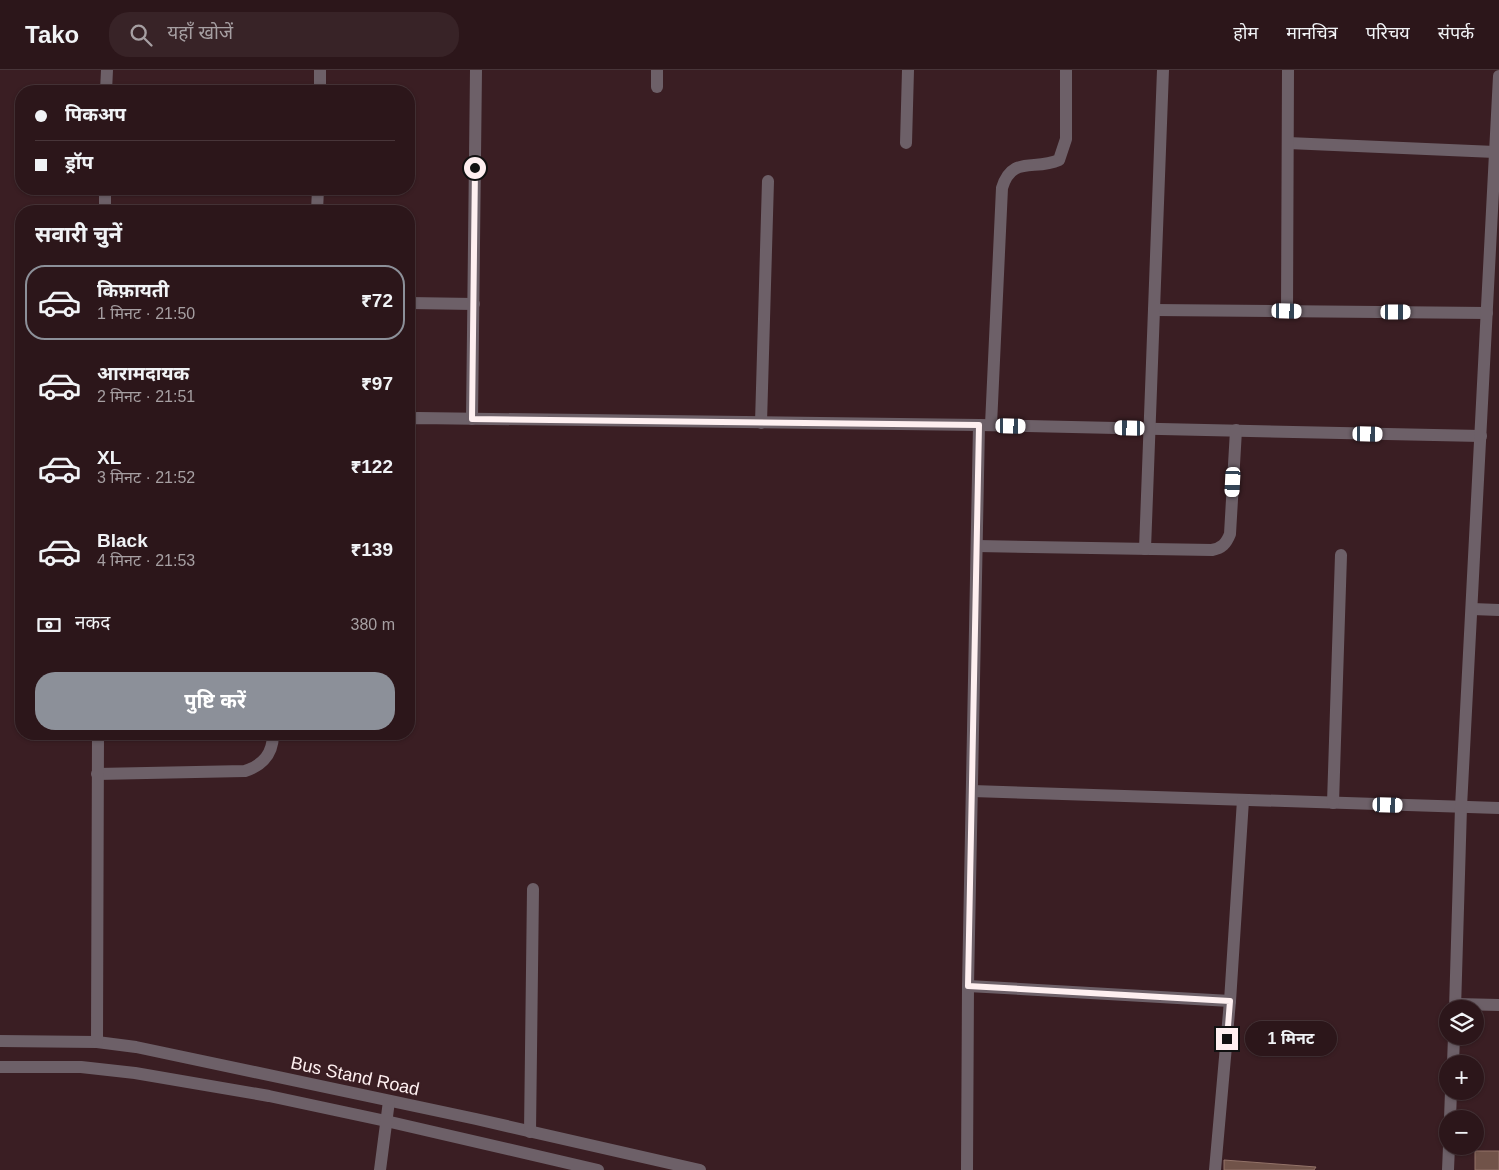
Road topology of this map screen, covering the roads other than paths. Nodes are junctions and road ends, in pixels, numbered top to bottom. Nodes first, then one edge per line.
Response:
1 (107, 70) edge
2 (320, 70) edge
3 (476, 70) edge
4 (657, 70) edge
5 (908, 70) edge
6 (1066, 70) edge
7 (1163, 70) edge
8 (1288, 70) edge
9 (1499, 76) edge
10 (106, 85) edge
11 (320, 85) edge
12 (657, 87) dead end
13 (906, 143) dead end
14 (1288, 143) junction
15 (1495, 152) junction
16 (768, 181) dead end
17 (415, 303) edge
18 (474, 304) junction
19 (1154, 310) junction
20 (1287, 311) junction
21 (1487, 313) junction
22 (415, 419) edge
23 (472, 419) junction
24 (761, 424) junction
25 (985, 425) junction
26 (1150, 428) junction
27 (1236, 430) junction
28 (1481, 436) junction
29 (977, 546) junction
30 (1145, 549) junction
31 (1341, 555) dead end
32 (1472, 609) junction
33 (1499, 610) edge
34 (98, 740) edge
35 (272, 740) edge
36 (97, 774) junction
37 (972, 792) junction
38 (1243, 800) junction
39 (1334, 803) junction
40 (1461, 807) junction
41 (1499, 808) edge
42 (534, 889) dead end
43 (968, 986) junction
44 (1455, 1000) edge
45 (1230, 1001) junction
46 (1484, 1005) edge
47 (1499, 1005) edge
48 (0, 1041) edge
49 (97, 1042) junction
50 (0, 1067) edge
51 (389, 1101) junction
52 (386, 1121) junction
53 (530, 1132) junction
54 (1449, 1155) edge
55 (380, 1170) edge
56 (598, 1170) edge
57 (700, 1170) edge
58 (967, 1170) edge
59 (1215, 1170) edge
60 (1448, 1170) edge

1 - 10 street
2 - 11 street
3 - 18 street
4 - 12 street
5 - 13 street
6 - 25 street
7 - 19 street
8 - 14 street
9 - 15 street
14 - 15 street
14 - 20 street
15 - 21 street
16 - 24 street
17 - 18 street
18 - 23 street
19 - 20 street
19 - 26 street
20 - 21 street
21 - 28 street
22 - 23 street
23 - 24 street
24 - 25 street
25 - 26 street
25 - 29 street
26 - 27 street
26 - 30 street
27 - 28 street
27 - 30 street
28 - 32 street
29 - 30 street
29 - 37 street
31 - 39 street
32 - 33 street
32 - 40 street
34 - 36 street
35 - 36 street
36 - 49 street
37 - 38 street
37 - 43 street
38 - 39 street
38 - 45 street
39 - 40 street
40 - 41 street
40 - 44 street
42 - 53 street
43 - 45 street
43 - 58 street
45 - 59 street
46 - 47 street
48 - 49 street, Bus Stand Road
49 - 51 street, Bus Stand Road
50 - 52 street
51 - 52 street
51 - 53 street, Bus Stand Road
52 - 55 street
52 - 56 street
53 - 57 street, Bus Stand Road
54 - 60 street

